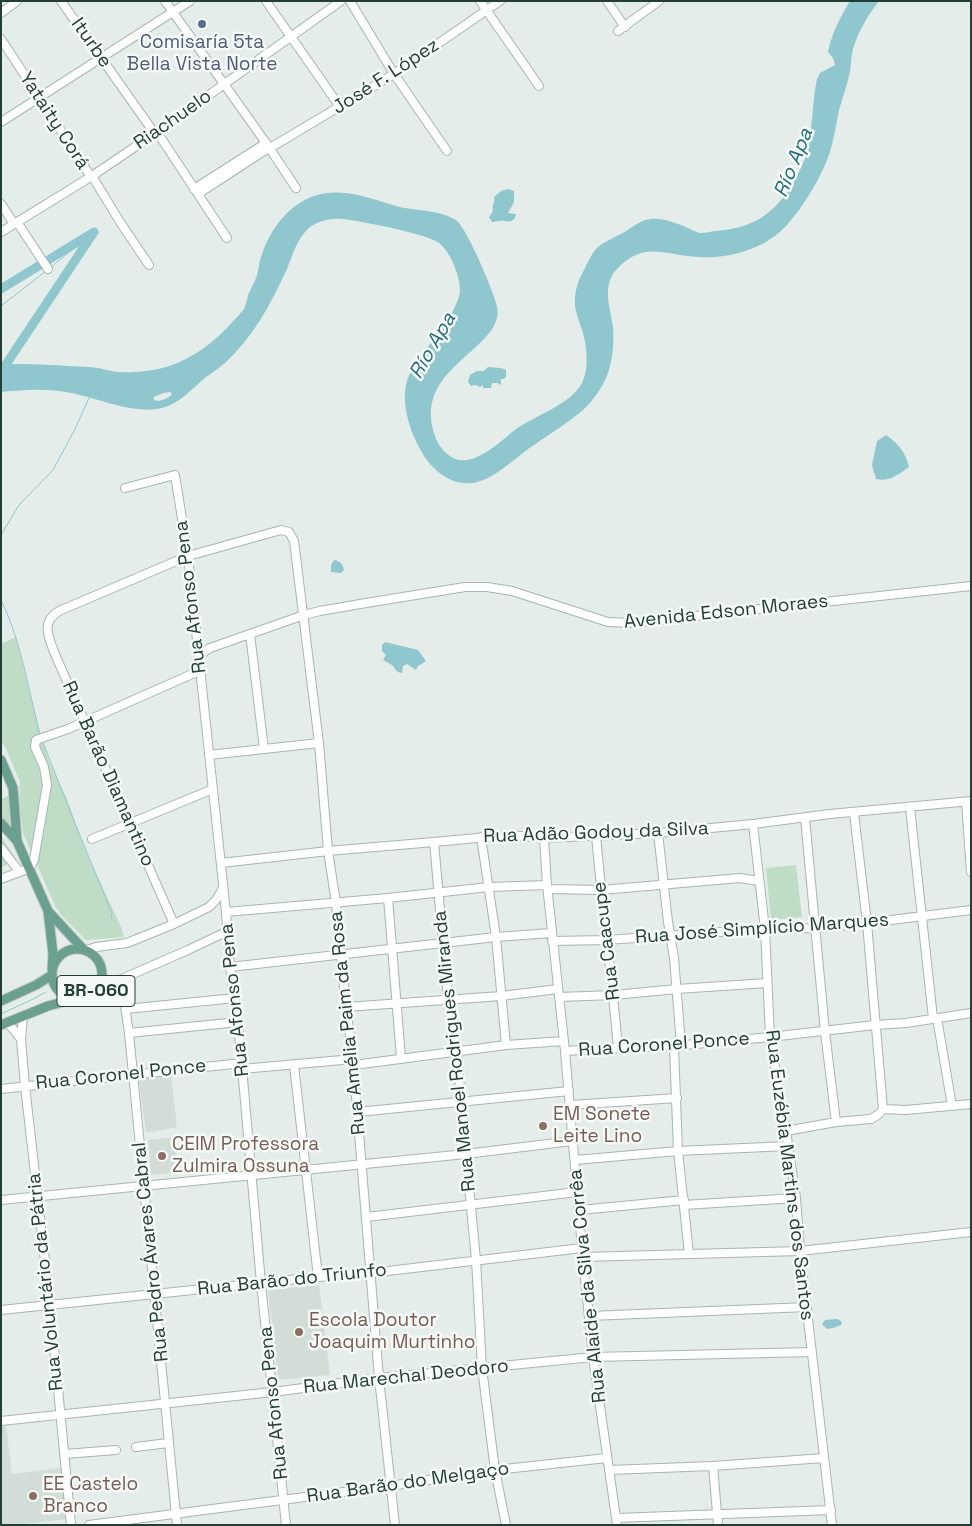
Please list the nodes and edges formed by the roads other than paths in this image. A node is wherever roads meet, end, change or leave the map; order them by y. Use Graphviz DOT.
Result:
graph roads {
  1 [pos="17,1"];
  2 [pos="62,1"];
  3 [pos="165,1"];
  4 [pos="190,1"];
  5 [pos="266,1"];
  6 [pos="341,1"];
  7 [pos="350,1"];
  8 [pos="480,1"];
  9 [pos="500,1"];
  10 [pos="607,1"];
  11 [pos="659,1"];
  12 [pos="487,10"];
  13 [pos="172,12"];
  14 [pos="1,13"];
  15 [pos="292,37"];
  16 [pos="1,39"];
  17 [pos="101,58"];
  18 [pos="394,74"];
  19 [pos="224,85"];
  20 [pos="540,86"];
  21 [pos="39,98"];
  22 [pos="340,107"];
  23 [pos="1,122"];
  24 [pos="156,133"];
  25 [pos="269,146"];
  26 [pos="447,151"];
  27 [pos="91,176"];
  28 [pos="296,188"];
  29 [pos="196,192"];
  30 [pos="1,204"];
  31 [pos="15,223"];
  32 [pos="1,232"];
  33 [pos="227,238"];
  34 [pos="149,265"];
  35 [pos="48,269"];
  36 [pos="125,488"];
  37 [pos="188,556"];
  38 [pos="971,586"];
  39 [pos="304,616"];
  40 [pos="250,634"];
  41 [pos="199,660"];
  42 [pos="199,671"];
  43 [pos="86,721"];
  44 [pos="319,743"];
  45 [pos="264,749"];
  46 [pos="209,755"];
  47 [pos="1,760"];
  48 [pos="213,789"];
  49 [pos="968,802"];
  50 [pos="910,808"];
  51 [pos="854,813"];
  52 [pos="805,818"];
  53 [pos="1,823"];
  54 [pos="130,823"];
  55 [pos="753,824"];
  56 [pos="658,834"];
  57 [pos="596,835"];
  58 [pos="481,838"];
  59 [pos="544,838"];
  60 [pos="92,839"];
  61 [pos="17,840"];
  62 [pos="434,842"];
  63 [pos="1,848"];
  64 [pos="328,851"];
  65 [pos="221,863"];
  66 [pos="30,868"];
  67 [pos="19,871"];
  68 [pos="971,872"];
  69 [pos="1,879"];
  70 [pos="759,881"];
  71 [pos="664,884"];
  72 [pos="223,887"];
  73 [pos="489,887"];
  74 [pos="547,887"];
  75 [pos="600,890"];
  76 [pos="439,894"];
  77 [pos="388,898"];
  78 [pos="336,903"];
  79 [pos="971,910"];
  80 [pos="48,911"];
  81 [pos="226,912"];
  82 [pos="922,916"];
  83 [pos="867,923"];
  84 [pos="174,924"];
  85 [pos="816,928"];
  86 [pos="765,929"];
  87 [pos="228,931"];
  88 [pos="671,935"];
  89 [pos="496,937"];
  90 [pos="552,937"];
  91 [pos="606,940"];
  92 [pos="443,942"];
  93 [pos="392,948"];
  94 [pos="85,950"];
  95 [pos="341,953"];
  96 [pos="230,966"];
  97 [pos="52,972"];
  98 [pos="121,980"];
  99 [pos="768,983"];
  100 [pos="677,989"];
  101 [pos="96,990"];
  102 [pos="559,993"];
  103 [pos="614,995"];
  104 [pos="501,996"];
  105 [pos="235,998"];
  106 [pos="448,998"];
  107 [pos="74,999"];
  108 [pos="1,1001"];
  109 [pos="397,1003"];
  110 [pos="346,1007"];
  111 [pos="126,1009"];
  112 [pos="971,1013"];
  113 [pos="23,1016"];
  114 [pos="935,1018"];
  115 [pos="238,1022"];
  116 [pos="4,1024"];
  117 [pos="875,1025"];
  118 [pos="825,1032"];
  119 [pos="129,1033"];
  120 [pos="770,1037"];
  121 [pos="22,1039"];
  122 [pos="564,1041"];
  123 [pos="506,1045"];
  124 [pos="678,1046"];
  125 [pos="618,1048"];
  126 [pos="565,1051"];
  127 [pos="457,1052"];
  128 [pos="401,1058"];
  129 [pos="354,1062"];
  130 [pos="294,1065"];
  131 [pos="242,1066"];
  132 [pos="132,1075"];
  133 [pos="25,1086"];
  134 [pos="1,1089"];
  135 [pos="569,1091"];
  136 [pos="677,1098"];
  137 [pos="460,1102"];
  138 [pos="971,1104"];
  139 [pos="570,1105"];
  140 [pos="952,1106"];
  141 [pos="882,1110"];
  142 [pos="358,1112"];
  143 [pos="836,1122"];
  144 [pos="786,1131"];
  145 [pos="572,1141"];
  146 [pos="788,1146"];
  147 [pos="678,1152"];
  148 [pos="466,1154"];
  149 [pos="575,1160"];
  150 [pos="362,1164"];
  151 [pos="307,1170"];
  152 [pos="251,1175"];
  153 [pos="144,1186"];
  154 [pos="577,1192"];
  155 [pos="37,1197"];
  156 [pos="796,1198"];
  157 [pos="1,1200"];
  158 [pos="684,1202"];
  159 [pos="471,1204"];
  160 [pos="580,1210"];
  161 [pos="366,1217"];
  162 [pos="971,1232"];
  163 [pos="582,1248"];
  164 [pos="800,1251"];
  165 [pos="689,1254"];
  166 [pos="583,1258"];
  167 [pos="476,1260"];
  168 [pos="370,1273"];
  169 [pos="318,1277"];
  170 [pos="261,1283"];
  171 [pos="155,1294"];
  172 [pos="50,1305"];
  173 [pos="807,1307"];
  174 [pos="1,1310"];
  175 [pos="590,1316"];
  176 [pos="812,1352"];
  177 [pos="593,1357"];
  178 [pos="482,1368"];
  179 [pos="379,1378"];
  180 [pos="273,1392"];
  181 [pos="166,1405"];
  182 [pos="60,1415"];
  183 [pos="1,1421"];
  184 [pos="168,1444"];
  185 [pos="136,1447"];
  186 [pos="116,1450"];
  187 [pos="64,1454"];
  188 [pos="607,1458"];
  189 [pos="824,1458"];
  190 [pos="713,1466"];
  191 [pos="495,1470"];
  192 [pos="609,1470"];
  193 [pos="390,1486"];
  194 [pos="284,1500"];
  195 [pos="831,1510"];
  196 [pos="176,1513"];
  197 [pos="717,1514"];
  198 [pos="617,1521"];
  199 [pos="71,1525"];
  200 [pos="89,1525"];
  201 [pos="177,1525"];
  202 [pos="286,1525"];
  203 [pos="396,1525"];
  204 [pos="506,1525"];
  205 [pos="718,1525"];
  206 [pos="832,1525"];
  1 -- 14 [label="street"];
  2 -- 17 [label="street, Iturbe"];
  3 -- 13 [label="street"];
  4 -- 13 [label="street"];
  5 -- 15 [label="street"];
  6 -- 15 [label="street, Riachuelo"];
  7 -- 18 [label="street"];
  8 -- 12 [label="street"];
  9 -- 12 [label="street, José F. López"];
  10 -- 11 [label="street"];
  12 -- 18 [label="street, José F. López"];
  12 -- 20 [label="street"];
  13 -- 17 [label="street"];
  13 -- 19 [label="street"];
  15 -- 19 [label="street, Riachuelo"];
  15 -- 22 [label="street"];
  16 -- 21 [label="street, Yataity Corá"];
  17 -- 21 [label="street"];
  17 -- 24 [label="street, Iturbe"];
  18 -- 22 [label="street, José F. López"];
  18 -- 26 [label="street"];
  19 -- 24 [label="street, Riachuelo"];
  19 -- 25 [label="street"];
  21 -- 23 [label="street"];
  21 -- 27 [label="street, Yataity Corá"];
  22 -- 25 [label="street, José F. López"];
  24 -- 27 [label="street, Riachuelo"];
  24 -- 29 [label="street, Iturbe"];
  25 -- 28 [label="street"];
  25 -- 29 [label="street, José F. López"];
  27 -- 31 [label="street, Riachuelo"];
  27 -- 34 [label="street, Yataity Corá"];
  29 -- 33 [label="street, Iturbe"];
  30 -- 31 [label="street"];
  31 -- 32 [label="street, Riachuelo"];
  31 -- 35 [label="street"];
  36 -- 37 [label="street, Rua Afonso Pena"];
  37 -- 39 [label="street, Rua Amélia Paim da Rosa"];
  37 -- 41 [label="street, Rua Afonso Pena"];
  37 -- 43 [label="street, Rua Barão Diamantino"];
  38 -- 39 [label="street, Avenida Edson Moraes"];
  39 -- 40 [label="street, Avenida Edson Moraes"];
  39 -- 44 [label="street, Rua Amélia Paim da Rosa"];
  40 -- 41 [label="street, Avenida Edson Moraes"];
  40 -- 45 [label="street"];
  41 -- 42 [label="street, Rua Afonso Pena"];
  42 -- 43 [label="street"];
  42 -- 46 [label="street, Rua Afonso Pena"];
  43 -- 54 [label="street, Rua Barão Diamantino"];
  43 -- 66 [label="street"];
  44 -- 45 [label="street"];
  44 -- 64 [label="street, Rua Amélia Paim da Rosa"];
  45 -- 46 [label="street"];
  46 -- 48 [label="street, Rua Afonso Pena"];
  47 -- 61 [label="main road, BR-060"];
  48 -- 54 [label="street"];
  48 -- 65 [label="street, Rua Afonso Pena"];
  49 -- 50 [label="street, Rua Adão Godoy da Silva"];
  49 -- 68 [label="street"];
  50 -- 51 [label="street, Rua Adão Godoy da Silva"];
  50 -- 82 [label="street"];
  51 -- 52 [label="street, Rua Adão Godoy da Silva"];
  51 -- 83 [label="street"];
  52 -- 55 [label="street, Rua Adão Godoy da Silva"];
  52 -- 85 [label="street"];
  53 -- 61 [label="main road, BR-060"];
  54 -- 60 [label="street"];
  54 -- 84 [label="street, Rua Barão Diamantino"];
  55 -- 56 [label="street, Rua Adão Godoy da Silva"];
  55 -- 70 [label="street, Rua Euzébia Martins dos Santos"];
  56 -- 57 [label="street, Rua Adão Godoy da Silva"];
  56 -- 71 [label="street"];
  57 -- 59 [label="street, Rua Adão Godoy da Silva"];
  57 -- 75 [label="street, Rua Caacupe"];
  58 -- 59 [label="street, Rua Adão Godoy da Silva"];
  58 -- 62 [label="street, Rua Adão Godoy da Silva"];
  58 -- 73 [label="street"];
  59 -- 74 [label="street, Rua Alaíde da Silva Corrêa"];
  61 -- 66 [label="main road, BR-060"];
  62 -- 64 [label="street, Rua Adão Godoy da Silva"];
  62 -- 76 [label="street, Rua Manoel Rodrigues Miranda"];
  63 -- 67 [label="street"];
  64 -- 65 [label="street, Rua Adão Godoy da Silva"];
  64 -- 78 [label="street, Rua Amélia Paim da Rosa"];
  65 -- 72 [label="street, Rua Afonso Pena"];
  66 -- 67 [label="street"];
  66 -- 80 [label="main road, BR-060"];
  67 -- 69 [label="street"];
  70 -- 71 [label="street"];
  70 -- 86 [label="street, Rua Euzébia Martins dos Santos"];
  71 -- 75 [label="street"];
  71 -- 88 [label="street"];
  72 -- 81 [label="street, Rua Afonso Pena"];
  72 -- 84 [label="street"];
  73 -- 74 [label="street"];
  73 -- 76 [label="street"];
  73 -- 89 [label="street"];
  74 -- 75 [label="street"];
  74 -- 90 [label="street, Rua Alaíde da Silva Corrêa"];
  75 -- 91 [label="street, Rua Caacupe"];
  76 -- 77 [label="street"];
  76 -- 92 [label="street, Rua Manoel Rodrigues Miranda"];
  77 -- 78 [label="street"];
  77 -- 93 [label="street"];
  78 -- 81 [label="street"];
  78 -- 95 [label="street, Rua Amélia Paim da Rosa"];
  79 -- 82 [label="street, Rua José Simplício Marques"];
  80 -- 94 [label="main road, BR-060"];
  80 -- 97 [label="main road, BR-060"];
  81 -- 87 [label="street, Rua Afonso Pena"];
  82 -- 83 [label="street, Rua José Simplício Marques"];
  82 -- 114 [label="street"];
  83 -- 85 [label="street, Rua José Simplício Marques"];
  83 -- 117 [label="street"];
  84 -- 94 [label="street"];
  85 -- 86 [label="street, Rua José Simplício Marques"];
  85 -- 118 [label="street"];
  86 -- 88 [label="street, Rua José Simplício Marques"];
  86 -- 99 [label="street, Rua Euzébia Martins dos Santos"];
  87 -- 96 [label="street, Rua Afonso Pena"];
  87 -- 98 [label="street"];
  88 -- 91 [label="street, Rua José Simplício Marques"];
  88 -- 100 [label="street"];
  89 -- 90 [label="street, Rua José Simplício Marques"];
  89 -- 92 [label="street, Rua José Simplício Marques"];
  89 -- 104 [label="street"];
  90 -- 91 [label="street, Rua José Simplício Marques"];
  90 -- 102 [label="street, Rua Alaíde da Silva Corrêa"];
  91 -- 103 [label="street, Rua Caacupe"];
  92 -- 93 [label="street, Rua José Simplício Marques"];
  92 -- 106 [label="street, Rua Manoel Rodrigues Miranda"];
  93 -- 95 [label="street, Rua José Simplício Marques"];
  93 -- 109 [label="street"];
  94 -- 97 [label="main road, BR-060"];
  94 -- 101 [label="main road, BR-060"];
  95 -- 96 [label="street, Rua José Simplício Marques"];
  95 -- 110 [label="street, Rua Amélia Paim da Rosa"];
  96 -- 105 [label="street, Rua Afonso Pena"];
  97 -- 107 [label="main road, BR-060"];
  97 -- 108 [label="main road, BR-060"];
  98 -- 101 [label="street"];
  98 -- 111 [label="street, Rua Pedro Ávares Cabral"];
  99 -- 100 [label="street"];
  99 -- 120 [label="street, Rua Euzébia Martins dos Santos"];
  100 -- 103 [label="street"];
  100 -- 124 [label="street"];
  101 -- 107 [label="main road, BR-060"];
  102 -- 103 [label="street"];
  102 -- 104 [label="street"];
  102 -- 122 [label="street, Rua Alaíde da Silva Corrêa"];
  103 -- 125 [label="street, Rua Caacupe"];
  104 -- 106 [label="street"];
  104 -- 123 [label="street"];
  105 -- 111 [label="street"];
  105 -- 115 [label="street, Rua Afonso Pena"];
  106 -- 109 [label="street"];
  106 -- 127 [label="street, Rua Manoel Rodrigues Miranda"];
  107 -- 113 [label="main road, BR-060"];
  109 -- 110 [label="street"];
  109 -- 128 [label="street"];
  110 -- 129 [label="street, Rua Amélia Paim da Rosa"];
  111 -- 119 [label="street, Rua Pedro Ávares Cabral"];
  112 -- 114 [label="street, Rua Coronel Ponce"];
  113 -- 116 [label="main road, BR-060"];
  113 -- 121 [label="street, Rua Voluntário da Pátria"];
  114 -- 117 [label="street, Rua Coronel Ponce"];
  114 -- 140 [label="street"];
  115 -- 119 [label="street"];
  115 -- 131 [label="street, Rua Afonso Pena"];
  116 -- 121 [label="street"];
  117 -- 118 [label="street, Rua Coronel Ponce"];
  117 -- 141 [label="street"];
  118 -- 120 [label="street, Rua Coronel Ponce"];
  118 -- 143 [label="street"];
  119 -- 132 [label="street, Rua Pedro Ávares Cabral"];
  120 -- 124 [label="street, Rua Coronel Ponce"];
  120 -- 144 [label="street, Rua Euzébia Martins dos Santos"];
  121 -- 133 [label="street, Rua Voluntário da Pátria"];
  122 -- 123 [label="street, Rua Coronel Ponce"];
  122 -- 126 [label="street, Rua Alaíde da Silva Corrêa"];
  123 -- 127 [label="street, Rua Coronel Ponce"];
  124 -- 125 [label="street, Rua Coronel Ponce"];
  124 -- 136 [label="street"];
  125 -- 126 [label="street, Rua Coronel Ponce"];
  126 -- 135 [label="street, Rua Alaíde da Silva Corrêa"];
  127 -- 128 [label="street, Rua Coronel Ponce"];
  127 -- 137 [label="street, Rua Manoel Rodrigues Miranda"];
  128 -- 129 [label="street, Rua Coronel Ponce"];
  129 -- 130 [label="street, Rua Coronel Ponce"];
  129 -- 142 [label="street, Rua Amélia Paim da Rosa"];
  130 -- 131 [label="street, Rua Coronel Ponce"];
  130 -- 151 [label="street"];
  131 -- 132 [label="street, Rua Coronel Ponce"];
  131 -- 152 [label="street, Rua Afonso Pena"];
  132 -- 133 [label="street, Rua Coronel Ponce"];
  132 -- 153 [label="street, Rua Pedro Ávares Cabral"];
  133 -- 134 [label="street, Rua Coronel Ponce"];
  133 -- 155 [label="street, Rua Voluntário da Pátria"];
  135 -- 137 [label="street"];
  135 -- 139 [label="street, Rua Alaíde da Silva Corrêa"];
  136 -- 139 [label="street"];
  136 -- 147 [label="street"];
  137 -- 142 [label="street"];
  137 -- 148 [label="street, Rua Manoel Rodrigues Miranda"];
  138 -- 140 [label="street"];
  139 -- 145 [label="street, Rua Alaíde da Silva Corrêa"];
  140 -- 141 [label="street"];
  141 -- 143 [label="street"];
  142 -- 150 [label="street, Rua Amélia Paim da Rosa"];
  143 -- 144 [label="street"];
  144 -- 146 [label="street, Rua Euzébia Martins dos Santos"];
  145 -- 148 [label="street"];
  145 -- 149 [label="street, Rua Alaíde da Silva Corrêa"];
  146 -- 147 [label="street"];
  146 -- 156 [label="street, Rua Euzébia Martins dos Santos"];
  147 -- 149 [label="street"];
  147 -- 158 [label="street"];
  148 -- 150 [label="street"];
  148 -- 159 [label="street, Rua Manoel Rodrigues Miranda"];
  149 -- 154 [label="street, Rua Alaíde da Silva Corrêa"];
  150 -- 151 [label="street"];
  150 -- 161 [label="street, Rua Amélia Paim da Rosa"];
  151 -- 152 [label="street"];
  151 -- 169 [label="street"];
  152 -- 153 [label="street"];
  152 -- 170 [label="street, Rua Afonso Pena"];
  153 -- 155 [label="street"];
  153 -- 171 [label="street, Rua Pedro Ávares Cabral"];
  154 -- 159 [label="street"];
  154 -- 160 [label="street, Rua Alaíde da Silva Corrêa"];
  155 -- 157 [label="street"];
  155 -- 172 [label="street, Rua Voluntário da Pátria"];
  156 -- 158 [label="street"];
  156 -- 164 [label="street, Rua Euzébia Martins dos Santos"];
  158 -- 160 [label="street"];
  158 -- 165 [label="street"];
  159 -- 161 [label="street"];
  159 -- 167 [label="street, Rua Manoel Rodrigues Miranda"];
  160 -- 163 [label="street, Rua Alaíde da Silva Corrêa"];
  161 -- 168 [label="street, Rua Amélia Paim da Rosa"];
  162 -- 164 [label="street"];
  163 -- 166 [label="street, Rua Alaíde da Silva Corrêa"];
  163 -- 167 [label="street, Rua Barão do Triunfo"];
  164 -- 165 [label="street"];
  164 -- 173 [label="street, Rua Euzébia Martins dos Santos"];
  165 -- 166 [label="street"];
  166 -- 175 [label="street, Rua Alaíde da Silva Corrêa"];
  167 -- 168 [label="street, Rua Barão do Triunfo"];
  167 -- 178 [label="street, Rua Manoel Rodrigues Miranda"];
  168 -- 169 [label="street, Rua Barão do Triunfo"];
  168 -- 179 [label="street, Rua Amélia Paim da Rosa"];
  169 -- 170 [label="street, Rua Barão do Triunfo"];
  170 -- 171 [label="street, Rua Barão do Triunfo"];
  170 -- 180 [label="street, Rua Afonso Pena"];
  171 -- 172 [label="street, Rua Barão do Triunfo"];
  171 -- 181 [label="street, Rua Pedro Ávares Cabral"];
  172 -- 174 [label="street, Rua Barão do Triunfo"];
  172 -- 182 [label="street, Rua Voluntário da Pátria"];
  173 -- 175 [label="street"];
  173 -- 176 [label="street, Rua Euzébia Martins dos Santos"];
  175 -- 177 [label="street, Rua Alaíde da Silva Corrêa"];
  176 -- 177 [label="street, Rua Marechal Deodoro"];
  176 -- 189 [label="street, Rua Euzébia Martins dos Santos"];
  177 -- 178 [label="street, Rua Marechal Deodoro"];
  177 -- 188 [label="street, Rua Alaíde da Silva Corrêa"];
  178 -- 179 [label="street, Rua Marechal Deodoro"];
  178 -- 191 [label="street, Rua Manoel Rodrigues Miranda"];
  179 -- 180 [label="street, Rua Marechal Deodoro"];
  179 -- 193 [label="street, Rua Amélia Paim da Rosa"];
  180 -- 181 [label="street, Rua Marechal Deodoro"];
  180 -- 194 [label="street, Rua Afonso Pena"];
  181 -- 182 [label="street, Rua Marechal Deodoro"];
  181 -- 184 [label="street, Rua Pedro Ávares Cabral"];
  182 -- 183 [label="street, Rua Marechal Deodoro"];
  182 -- 187 [label="street, Rua Voluntário da Pátria"];
  184 -- 185 [label="street"];
  184 -- 196 [label="street, Rua Pedro Ávares Cabral"];
  186 -- 187 [label="street"];
  187 -- 199 [label="street, Rua Voluntário da Pátria"];
  188 -- 191 [label="street, Rua Barão do Melgaço"];
  188 -- 192 [label="street, Rua Alaíde da Silva Corrêa"];
  189 -- 190 [label="street"];
  189 -- 195 [label="street, Rua Euzébia Martins dos Santos"];
  190 -- 192 [label="street"];
  190 -- 197 [label="street"];
  191 -- 193 [label="street, Rua Barão do Melgaço"];
  191 -- 204 [label="street, Rua Manoel Rodrigues Miranda"];
  192 -- 198 [label="street, Rua Alaíde da Silva Corrêa"];
  193 -- 194 [label="street, Rua Barão do Melgaço"];
  193 -- 203 [label="street, Rua Amélia Paim da Rosa"];
  194 -- 196 [label="street, Rua Barão do Melgaço"];
  194 -- 202 [label="street, Rua Afonso Pena"];
  195 -- 197 [label="street"];
  195 -- 206 [label="street, Rua Euzébia Martins dos Santos"];
  196 -- 200 [label="street, Rua Barão do Melgaço"];
  196 -- 201 [label="street, Rua Pedro Ávares Cabral"];
  197 -- 198 [label="street"];
  197 -- 205 [label="street"];
}
